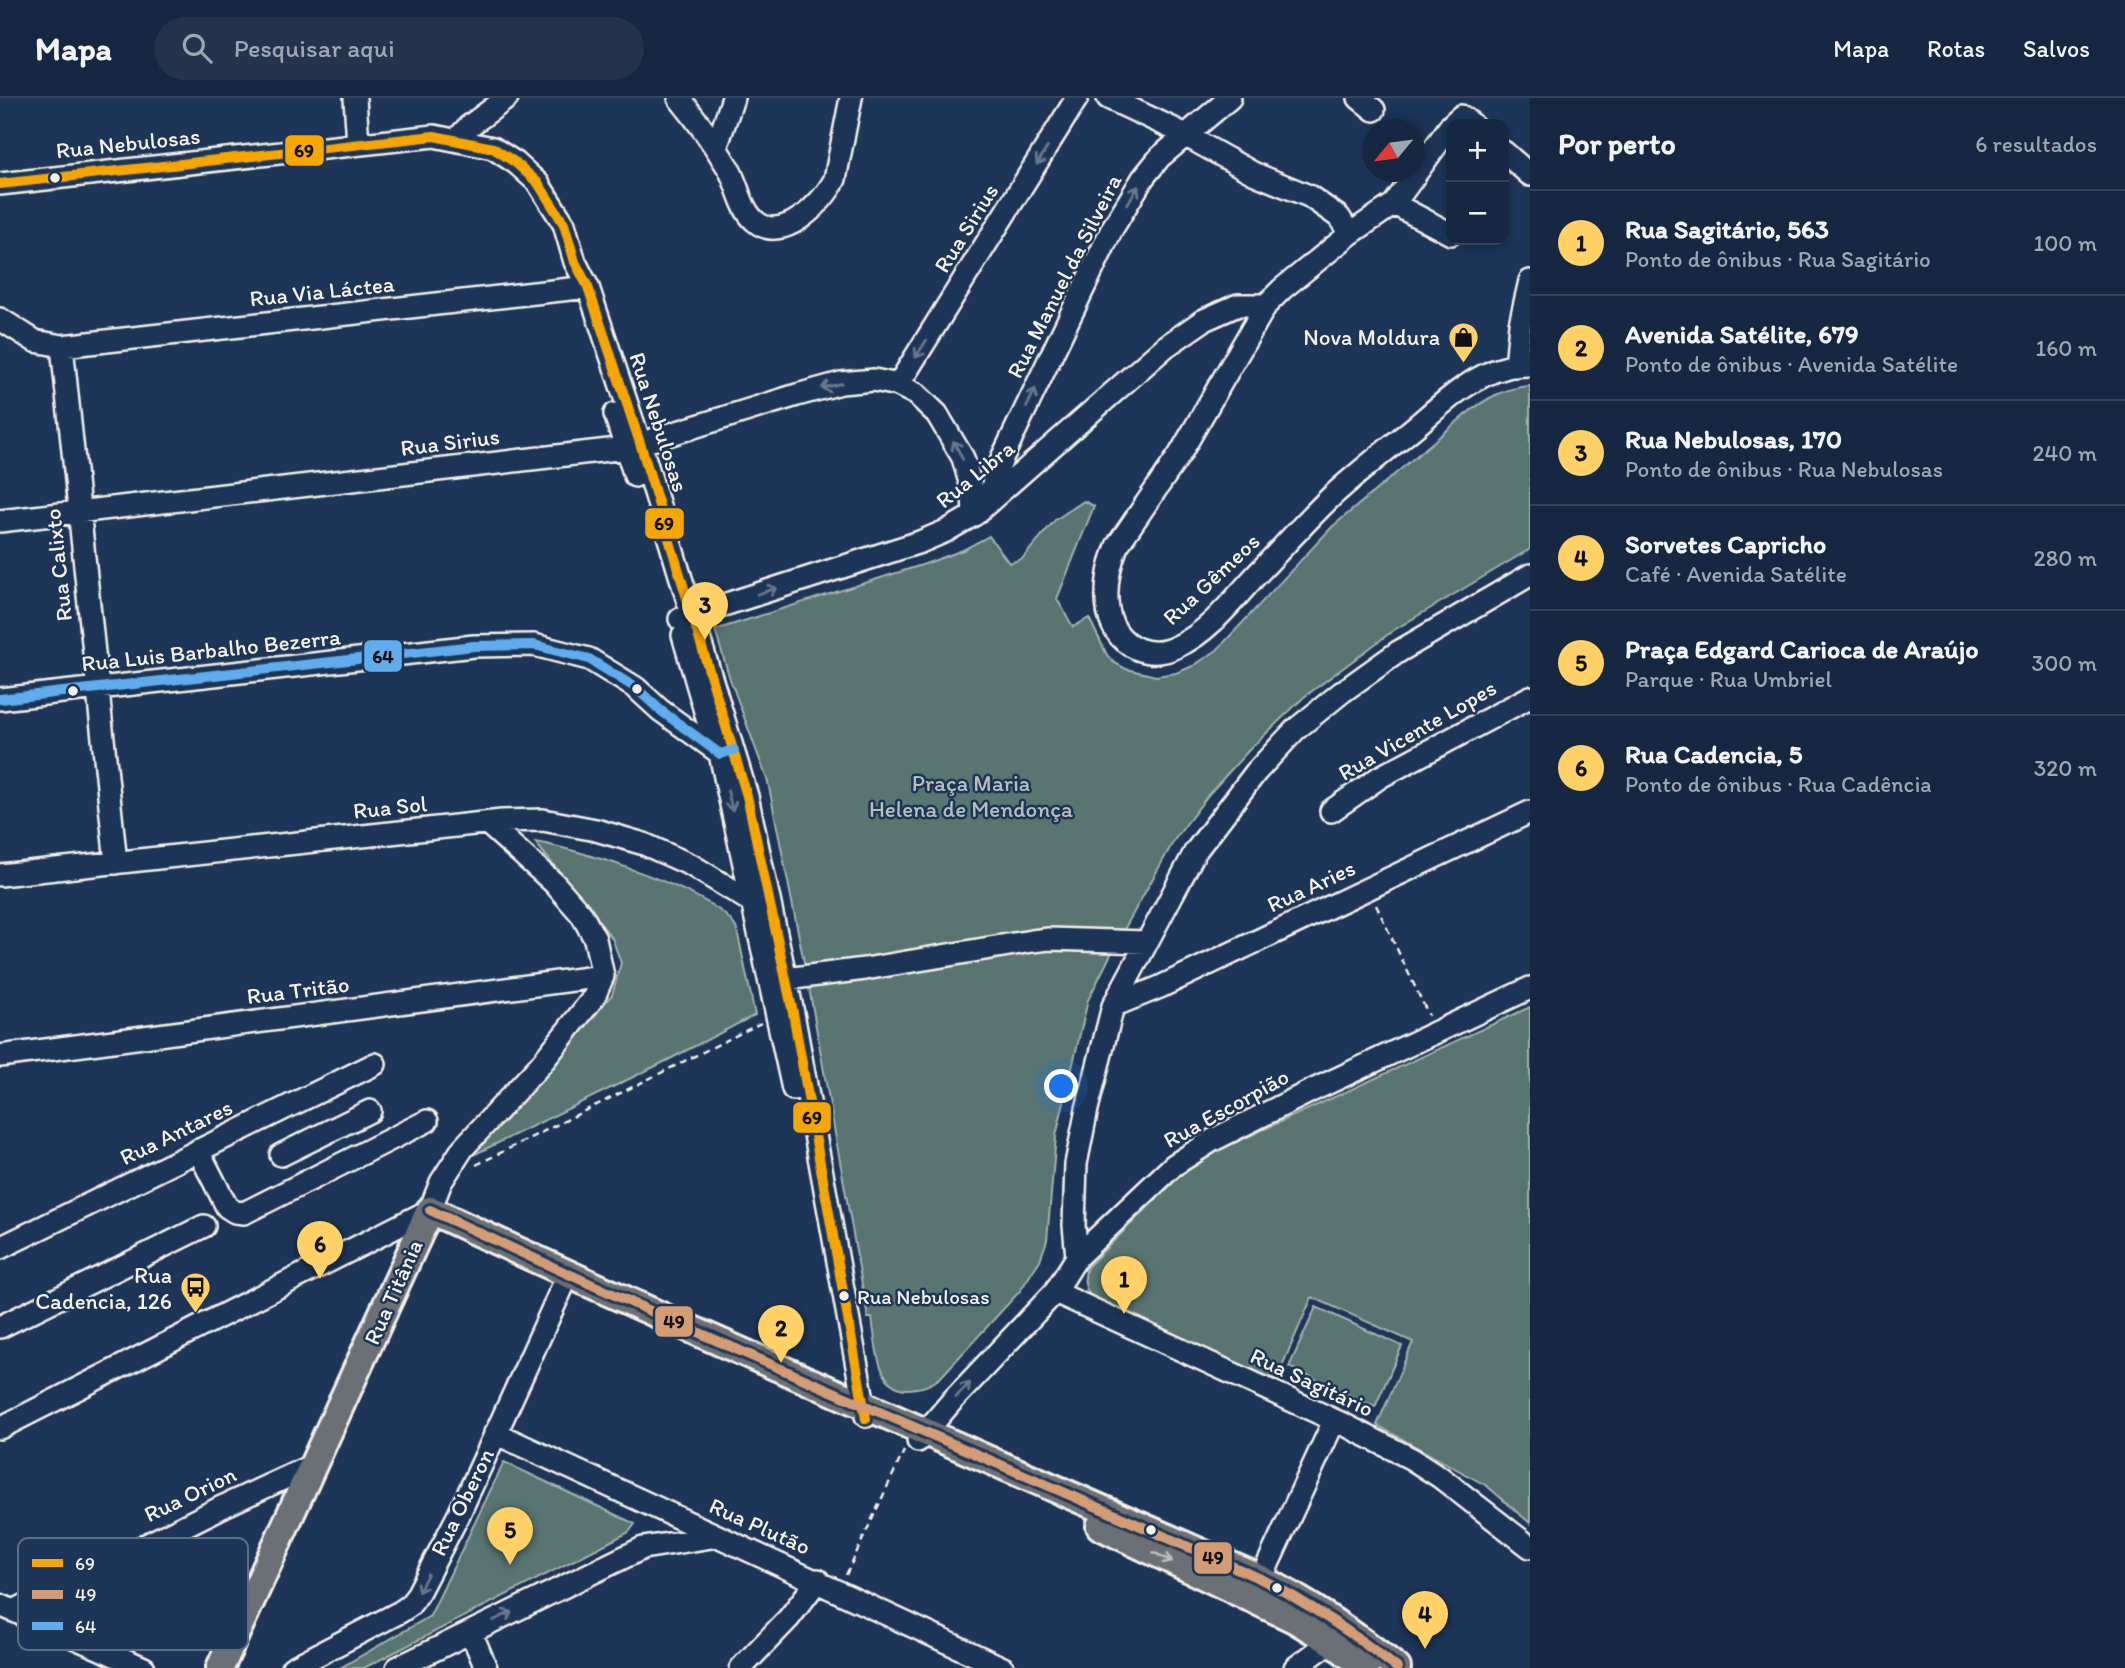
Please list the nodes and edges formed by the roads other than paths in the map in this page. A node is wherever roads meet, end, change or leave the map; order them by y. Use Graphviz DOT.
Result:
graph roads {
  1 [pos="355,98"];
  2 [pos="507,98"];
  3 [pos="679,98"];
  4 [pos="733,98"];
  5 [pos="852,98"];
  6 [pos="1077,98"];
  7 [pos="1108,98"];
  8 [pos="1199,98"];
  9 [pos="1230,98"];
  10 [pos="1191,130"];
  11 [pos="1446,138"];
  12 [pos="456,140"];
  13 [pos="358,145"];
  14 [pos="716,148"];
  15 [pos="1509,156"];
  16 [pos="1530,175"];
  17 [pos="0,184"];
  18 [pos="1394,204"];
  19 [pos="1359,227"];
  20 [pos="1446,230"];
  21 [pos="1530,281"];
  22 [pos="582,289"];
  23 [pos="1266,305"];
  24 [pos="0,319"];
  25 [pos="62,346"];
  26 [pos="1523,365"];
  27 [pos="898,385"];
  28 [pos="633,446"];
  29 [pos="979,511"];
  30 [pos="79,512"];
  31 [pos="0,521"];
  32 [pos="1530,575"];
  33 [pos="685,617"];
  34 [pos="98,689"];
  35 [pos="1530,697"];
  36 [pos="0,699"];
  37 [pos="712,707"];
  38 [pos="660,710"];
  39 [pos="727,752"];
  40 [pos="1331,811"];
  41 [pos="1530,812"];
  42 [pos="486,823"];
  43 [pos="116,863"];
  44 [pos="0,875"];
  45 [pos="760,900"];
  46 [pos="1146,942"];
  47 [pos="603,976"];
  48 [pos="786,979"];
  49 [pos="1530,988"];
  50 [pos="1113,1006"];
  51 [pos="0,1056"];
  52 [pos="375,1064"];
  53 [pos="370,1111"];
  54 [pos="427,1121"];
  55 [pos="198,1150"];
  56 [pos="313,1178"];
  57 [pos="430,1210"];
  58 [pos="204,1226"];
  59 [pos="0,1248"];
  60 [pos="1077,1256"];
  61 [pos="568,1275"];
  62 [pos="1055,1292"];
  63 [pos="0,1327"];
  64 [pos="857,1409"];
  65 [pos="1334,1421"];
  66 [pos="2,1426"];
  67 [pos="495,1433"];
  68 [pos="918,1437"];
  69 [pos="315,1464"];
  70 [pos="666,1512"];
  71 [pos="718,1536"];
  72 [pos="156,1538"];
  73 [pos="1530,1547"];
  74 [pos="643,1548"];
  75 [pos="1261,1579"];
  76 [pos="818,1580"];
  77 [pos="248,1610"];
  78 [pos="471,1632"];
  79 [pos="1339,1636"];
  80 [pos="103,1650"];
  81 [pos="230,1650"];
  82 [pos="222,1667"];
  83 [pos="144,1668"];
  84 [pos="292,1668"];
  85 [pos="397,1668"];
  86 [pos="486,1668"];
  87 [pos="741,1668"];
  88 [pos="1003,1668"];
  89 [pos="1295,1668"];
  90 [pos="1366,1668"];
  91 [pos="1397,1668"];
  1 -- 13 [label="street"];
  2 -- 12 [label="street"];
  3 -- 14 [label="street"];
  4 -- 14 [label="street"];
  5 -- 14 [label="street"];
  6 -- 27 [label="street, Rua Sirius, one-way"];
  7 -- 10 [label="street"];
  8 -- 10 [label="street"];
  9 -- 10 [label="street, Rua Manuel da Silveira"];
  10 -- 19 [label="street"];
  29 -- 10 [label="street, Rua Manuel da Silveira, one-way"];
  11 -- 18 [label="street"];
  12 -- 13 [label="street, Rua Nebulosas"];
  12 -- 22 [label="street, Rua Nebulosas"];
  13 -- 17 [label="street, Rua Nebulosas"];
  15 -- 16 [label="street"];
  18 -- 19 [label="street"];
  18 -- 20 [label="street"];
  19 -- 23 [label="street"];
  21 -- 26 [label="street"];
  22 -- 25 [label="street, Rua Via Láctea"];
  22 -- 28 [label="street, Rua Nebulosas"];
  23 -- 26 [label="street, Rua Gêmeos"];
  23 -- 29 [label="street, Rua Libra"];
  24 -- 25 [label="street"];
  25 -- 30 [label="street, Rua Calixto"];
  27 -- 28 [label="street, Rua Sirius, one-way"];
  29 -- 27 [label="street, Rua Sirius, one-way"];
  28 -- 30 [label="street, Rua Sirius"];
  28 -- 33 [label="street, Rua Nebulosas"];
  33 -- 29 [label="street, Rua Libra, one-way"];
  30 -- 31 [label="street, Rua Sirius"];
  30 -- 34 [label="street, Rua Calixto"];
  32 -- 46 [label="street"];
  33 -- 37 [label="street, Rua Nebulosas"];
  34 -- 36 [label="street, Rua Luis Barbalho Bezerra"];
  34 -- 38 [label="street, Rua Luis Barbalho Bezerra"];
  34 -- 43 [label="street, Rua Calixto"];
  35 -- 40 [label="street, Rua Vicente Lopes"];
  37 -- 38 [label="street"];
  37 -- 39 [label="street, Rua Nebulosas"];
  38 -- 39 [label="street, Rua Luis Barbalho Bezerra"];
  39 -- 45 [label="street, Rua Nebulosas"];
  41 -- 50 [label="street, Rua Aries"];
  42 -- 43 [label="street, Rua Sol"];
  42 -- 45 [label="street, Rua Sol"];
  42 -- 47 [label="street"];
  43 -- 44 [label="street, Rua Sol"];
  45 -- 48 [label="street, Rua Nebulosas"];
  45 -- 64 [label="street, Rua Nebulosas"];
  46 -- 48 [label="street"];
  46 -- 50 [label="street"];
  47 -- 51 [label="street, Rua Tritão"];
  47 -- 57 [label="street, Rua Titânia"];
  48 -- 64 [label="street, Rua Nebulosas"];
  49 -- 60 [label="street, Rua Escorpião"];
  50 -- 60 [label="street"];
  52 -- 55 [label="street, Rua Antares"];
  53 -- 56 [label="street"];
  54 -- 56 [label="street"];
  55 -- 56 [label="street"];
  55 -- 59 [label="street, Rua Antares"];
  57 -- 61 [label="main road"];
  57 -- 66 [label="street"];
  57 -- 69 [label="main road, Rua Titânia"];
  58 -- 63 [label="street"];
  60 -- 62 [label="street, Rua Escorpião"];
  61 -- 64 [label="main road"];
  61 -- 67 [label="street, Rua Oberon"];
  62 -- 65 [label="street, Rua Sagitário"];
  68 -- 62 [label="street, Rua Escorpião, one-way"];
  64 -- 68 [label="main road"];
  65 -- 73 [label="street, Rua Sagitário"];
  65 -- 75 [label="street"];
  67 -- 70 [label="street, Rua Plutão"];
  67 -- 84 [label="street, Rua Oberon, one-way"];
  68 -- 75 [label="main road"];
  68 -- 79 [label="main road, one-way"];
  69 -- 72 [label="street, Rua Orion"];
  69 -- 77 [label="main road, Rua Titânia"];
  70 -- 71 [label="street, Rua Plutão"];
  70 -- 74 [label="street"];
  71 -- 74 [label="street"];
  71 -- 76 [label="street, Rua Plutão"];
  78 -- 74 [label="street, one-way"];
  75 -- 79 [label="main road"];
  76 -- 87 [label="street"];
  76 -- 88 [label="street, Rua Plutão"];
  78 -- 85 [label="street"];
  78 -- 86 [label="street"];
  79 -- 89 [label="street"];
  79 -- 90 [label="main road"];
  79 -- 91 [label="main road"];
  80 -- 83 [label="street"];
  81 -- 82 [label="main road, Rua Titânia"];
}
